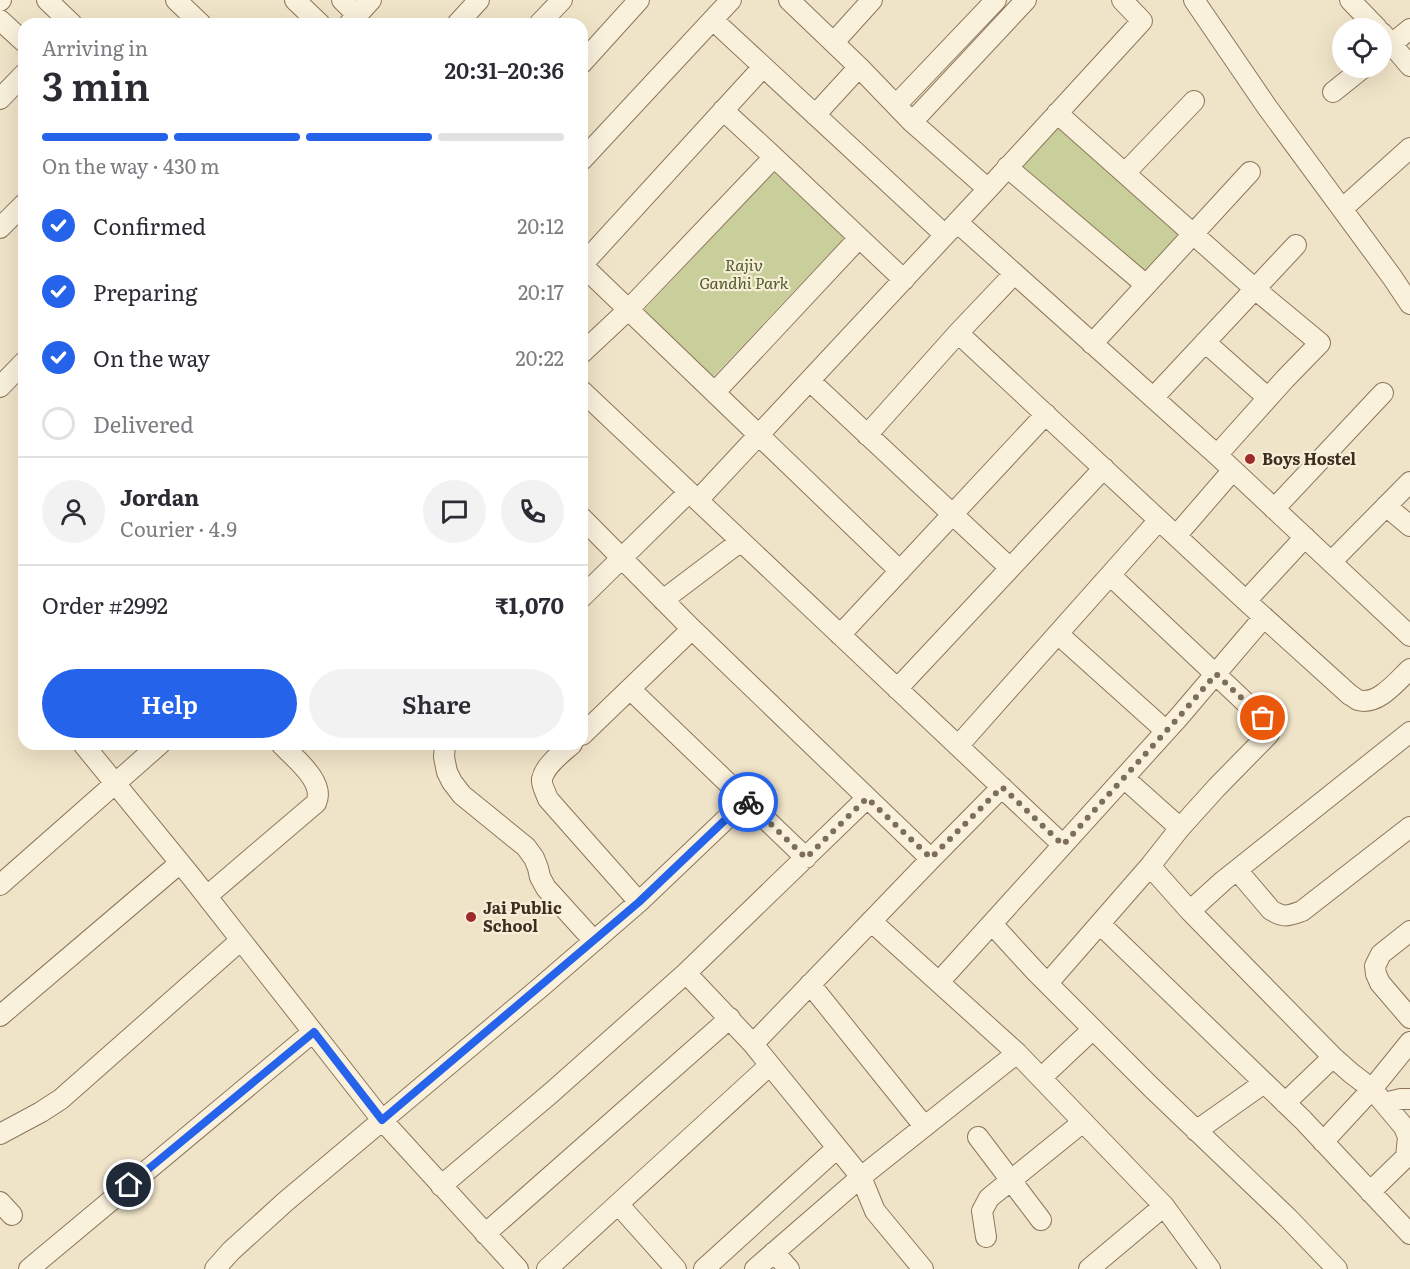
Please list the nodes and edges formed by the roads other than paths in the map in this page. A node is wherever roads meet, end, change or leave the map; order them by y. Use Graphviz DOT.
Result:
graph roads {
  1 [pos="47,0"];
  2 [pos="176,0"];
  3 [pos="295,0"];
  4 [pos="342,0"];
  5 [pos="371,0"];
  6 [pos="479,0"];
  7 [pos="562,0"];
  8 [pos="639,0"];
  9 [pos="731,0"];
  10 [pos="789,0"];
  11 [pos="872,0"];
  12 [pos="996,0"];
  13 [pos="1026,0"];
  14 [pos="1122,0"];
  15 [pos="1194,0"];
  16 [pos="1350,0"];
  17 [pos="66,18"];
  18 [pos="194,18"];
  19 [pos="314,18"];
  20 [pos="352,18"];
  21 [pos="355,18"];
  22 [pos="462,18"];
  23 [pos="545,18"];
  24 [pos="1367,18"];
  25 [pos="0,20"];
  26 [pos="712,20"];
  27 [pos="1410,29"];
  28 [pos="18,36"];
  29 [pos="1392,39"];
  30 [pos="834,42"];
  31 [pos="1392,49"];
  32 [pos="588,56"];
  33 [pos="1410,66"];
  34 [pos="763,67"];
  35 [pos="859,67"];
  36 [pos="1351,78"];
  37 [pos="18,80"];
  38 [pos="1334,92"];
  39 [pos="0,99"];
  40 [pos="1194,101"];
  41 [pos="896,105"];
  42 [pos="723,110"];
  43 [pos="1057,113"];
  44 [pos="815,115"];
  45 [pos="912,122"];
  46 [pos="1410,148"];
  47 [pos="588,154"];
  48 [pos="774,157"];
  49 [pos="1007,167"];
  50 [pos="1250,172"];
  51 [pos="1125,173"];
  52 [pos="988,189"];
  53 [pos="1342,209"];
  54 [pos="18,210"];
  55 [pos="0,228"];
  56 [pos="951,229"];
  57 [pos="1193,234"];
  58 [pos="859,238"];
  59 [pos="1296,245"];
  60 [pos="588,258"];
  61 [pos="588,271"];
  62 [pos="1014,274"];
  63 [pos="904,280"];
  64 [pos="1146,285"];
  65 [pos="1255,289"];
  66 [pos="1407,294"];
  67 [pos="629,309"];
  68 [pos="958,333"];
  69 [pos="1205,342"];
  70 [pos="1092,344"];
  71 [pos="588,347"];
  72 [pos="18,371"];
  73 [pos="810,381"];
  74 [pos="0,387"];
  75 [pos="715,392"];
  76 [pos="1383,393"];
  77 [pos="588,397"];
  78 [pos="1153,398"];
  79 [pos="1268,398"];
  80 [pos="1046,414"];
  81 [pos="760,435"];
  82 [pos="867,435"];
  83 [pos="1217,455"];
  84 [pos="1104,468"];
  85 [pos="1233,470"];
  86 [pos="1410,482"];
  87 [pos="694,496"];
  88 [pos="1386,506"];
  89 [pos="1274,509"];
  90 [pos="952,515"];
  91 [pos="1159,520"];
  92 [pos="588,524"];
  93 [pos="1410,526"];
  94 [pos="1176,536"];
  95 [pos="1305,537"];
  96 [pos="741,541"];
  97 [pos="622,558"];
  98 [pos="1331,562"];
  99 [pos="1010,568"];
  100 [pos="900,571"];
  101 [pos="1110,575"];
  102 [pos="588,591"];
  103 [pos="663,600"];
  104 [pos="1246,601"];
  105 [pos="1264,617"];
  106 [pos="692,629"];
  107 [pos="1058,634"];
  108 [pos="840,635"];
  109 [pos="1410,636"];
  110 [pos="1410,669"];
  111 [pos="1216,674"];
  112 [pos="897,688"];
  113 [pos="630,689"];
  114 [pos="588,729"];
  115 [pos="1166,731"];
  116 [pos="1410,732"];
  117 [pos="958,746"];
  118 [pos="88,750"];
  119 [pos="153,750"];
  120 [pos="287,750"];
  121 [pos="445,750"];
  122 [pos="566,750"];
  123 [pos="1124,778"];
  124 [pos="114,784"];
  125 [pos="1002,787"];
  126 [pos="867,798"];
  127 [pos="746,800"];
  128 [pos="1410,826"];
  129 [pos="1180,828"];
  130 [pos="1063,845"];
  131 [pos="806,858"];
  132 [pos="931,858"];
  133 [pos="180,862"];
  134 [pos="1150,866"];
  135 [pos="1237,870"];
  136 [pos="0,885"];
  137 [pos="207,896"];
  138 [pos="639,902"];
  139 [pos="1190,911"];
  140 [pos="871,921"];
  141 [pos="992,924"];
  142 [pos="1100,924"];
  143 [pos="1410,931"];
  144 [pos="241,940"];
  145 [pos="594,941"];
  146 [pos="686,973"];
  147 [pos="939,982"];
  148 [pos="1048,983"];
  149 [pos="810,984"];
  150 [pos="0,1016"];
  151 [pos="729,1018"];
  152 [pos="1410,1018"];
  153 [pos="1094,1029"];
  154 [pos="314,1032"];
  155 [pos="1410,1042"];
  156 [pos="753,1044"];
  157 [pos="1017,1053"];
  158 [pos="1334,1057"];
  159 [pos="770,1065"];
  160 [pos="1041,1078"];
  161 [pos="1264,1083"];
  162 [pos="1378,1096"];
  163 [pos="1410,1099"];
  164 [pos="1284,1102"];
  165 [pos="382,1120"];
  166 [pos="1083,1122"];
  167 [pos="924,1126"];
  168 [pos="1196,1131"];
  169 [pos="0,1134"];
  170 [pos="978,1137"];
  171 [pos="1323,1142"];
  172 [pos="837,1148"];
  173 [pos="861,1177"];
  174 [pos="1011,1180"];
  175 [pos="441,1186"];
  176 [pos="1370,1192"];
  177 [pos="618,1204"];
  178 [pos="1164,1206"];
  179 [pos="1041,1220"];
  180 [pos="485,1234"];
  181 [pos="1410,1234"];
  182 [pos="986,1237"];
  183 [pos="774,1252"];
  184 [pos="29,1269"];
  185 [pos="215,1269"];
  186 [pos="518,1269"];
  187 [pos="547,1269"];
  188 [pos="676,1269"];
  189 [pos="704,1269"];
  190 [pos="755,1269"];
  191 [pos="789,1269"];
  192 [pos="923,1269"];
  193 [pos="1089,1269"];
  194 [pos="1210,1269"];
  195 [pos="1336,1269"];
  1 -- 17 [label="street"];
  2 -- 18 [label="street"];
  3 -- 19 [label="street"];
  4 -- 20 [label="street"];
  5 -- 21 [label="street"];
  6 -- 22 [label="street"];
  7 -- 23 [label="street"];
  8 -- 32 [label="street"];
  9 -- 26 [label="street"];
  10 -- 30 [label="street"];
  11 -- 30 [label="street"];
  12 -- 41 [label="street"];
  13 -- 45 [label="street"];
  14 -- 43 [label="street"];
  15 -- 53 [label="street"];
  16 -- 24 [label="street"];
  25 -- 28 [label="street"];
  26 -- 34 [label="street"];
  26 -- 47 [label="street"];
  27 -- 29 [label="street"];
  30 -- 35 [label="street"];
  31 -- 33 [label="street"];
  34 -- 42 [label="street"];
  34 -- 44 [label="street"];
  35 -- 41 [label="street"];
  35 -- 44 [label="street"];
  36 -- 38 [label="street"];
  37 -- 39 [label="street"];
  40 -- 51 [label="street"];
  41 -- 45 [label="street"];
  42 -- 48 [label="street"];
  42 -- 60 [label="street"];
  43 -- 49 [label="street"];
  43 -- 51 [label="street"];
  44 -- 56 [label="street"];
  45 -- 52 [label="street"];
  46 -- 53 [label="street"];
  48 -- 58 [label="street"];
  48 -- 67 [label="street"];
  49 -- 52 [label="street"];
  49 -- 64 [label="street"];
  50 -- 57 [label="street"];
  51 -- 57 [label="street"];
  52 -- 56 [label="street"];
  53 -- 66 [label="street"];
  54 -- 55 [label="street"];
  56 -- 62 [label="street"];
  56 -- 63 [label="street"];
  57 -- 64 [label="street"];
  57 -- 65 [label="street"];
  58 -- 63 [label="street"];
  58 -- 75 [label="street"];
  59 -- 65 [label="street"];
  61 -- 67 [label="street"];
  62 -- 68 [label="street"];
  62 -- 70 [label="street"];
  63 -- 73 [label="street"];
  64 -- 70 [label="street"];
  65 -- 69 [label="street"];
  65 -- 79 [label="street"];
  67 -- 71 [label="street"];
  67 -- 75 [label="street"];
  68 -- 80 [label="street"];
  68 -- 82 [label="street"];
  69 -- 78 [label="street"];
  69 -- 79 [label="street"];
  70 -- 78 [label="street"];
  72 -- 74 [label="street"];
  73 -- 81 [label="street"];
  73 -- 82 [label="street"];
  75 -- 81 [label="street"];
  76 -- 89 [label="street"];
  77 -- 87 [label="street"];
  78 -- 83 [label="street"];
  79 -- 83 [label="street"];
  80 -- 84 [label="street"];
  80 -- 90 [label="street"];
  81 -- 87 [label="street"];
  81 -- 100 [label="street"];
  82 -- 90 [label="street"];
  83 -- 85 [label="street"];
  84 -- 91 [label="street"];
  84 -- 99 [label="street"];
  85 -- 89 [label="street"];
  85 -- 94 [label="street"];
  86 -- 88 [label="street"];
  87 -- 96 [label="street"];
  87 -- 97 [label="street"];
  88 -- 93 [label="street"];
  88 -- 98 [label="street"];
  89 -- 95 [label="street"];
  90 -- 99 [label="street"];
  90 -- 100 [label="street"];
  91 -- 94 [label="street"];
  91 -- 101 [label="street"];
  92 -- 97 [label="street"];
  94 -- 104 [label="street"];
  95 -- 98 [label="street"];
  95 -- 104 [label="street"];
  96 -- 103 [label="street"];
  96 -- 108 [label="street"];
  97 -- 102 [label="street"];
  97 -- 103 [label="street"];
  98 -- 109 [label="street"];
  99 -- 112 [label="street"];
  100 -- 108 [label="street"];
  101 -- 107 [label="street"];
  101 -- 111 [label="street"];
  103 -- 106 [label="street"];
  104 -- 105 [label="street"];
  105 -- 110 [label="street"];
  105 -- 111 [label="street"];
  106 -- 113 [label="street"];
  106 -- 126 [label="street"];
  107 -- 115 [label="street"];
  107 -- 117 [label="street"];
  108 -- 112 [label="street"];
  111 -- 115 [label="street"];
  111 -- 129 [label="street"];
  112 -- 117 [label="street"];
  113 -- 114 [label="street"];
  113 -- 127 [label="street"];
  115 -- 123 [label="street"];
  116 -- 135 [label="street"];
  117 -- 125 [label="street"];
  118 -- 124 [label="street"];
  119 -- 124 [label="street"];
  120 -- 137 [label="street"];
  121 -- 145 [label="street"];
  122 -- 138 [label="street"];
  123 -- 129 [label="street"];
  123 -- 130 [label="street"];
  124 -- 133 [label="street"];
  124 -- 136 [label="street"];
  125 -- 130 [label="street"];
  125 -- 132 [label="street"];
  126 -- 131 [label="street"];
  126 -- 132 [label="street"];
  127 -- 131 [label="street"];
  127 -- 138 [label="street"];
  128 -- 135 [label="street"];
  129 -- 134 [label="street"];
  130 -- 141 [label="street"];
  131 -- 146 [label="street"];
  132 -- 140 [label="street"];
  133 -- 137 [label="street"];
  133 -- 150 [label="street"];
  134 -- 139 [label="street"];
  134 -- 142 [label="street"];
  135 -- 139 [label="street"];
  137 -- 144 [label="street"];
  138 -- 145 [label="street"];
  139 -- 158 [label="street"];
  140 -- 147 [label="street"];
  140 -- 149 [label="street"];
  141 -- 147 [label="street"];
  141 -- 148 [label="street"];
  142 -- 148 [label="street"];
  142 -- 161 [label="street"];
  143 -- 152 [label="street"];
  144 -- 154 [label="street"];
  144 -- 169 [label="street"];
  145 -- 165 [label="street"];
  146 -- 151 [label="street"];
  146 -- 175 [label="street"];
  147 -- 157 [label="street"];
  148 -- 153 [label="street"];
  149 -- 156 [label="street"];
  149 -- 167 [label="street"];
  151 -- 156 [label="street"];
  151 -- 180 [label="street"];
  153 -- 160 [label="street"];
  153 -- 168 [label="street"];
  154 -- 165 [label="street"];
  154 -- 184 [label="street"];
  155 -- 162 [label="street"];
  156 -- 159 [label="street"];
  157 -- 160 [label="street"];
  157 -- 167 [label="street"];
  158 -- 162 [label="street"];
  158 -- 164 [label="street"];
  159 -- 172 [label="street"];
  159 -- 177 [label="street"];
  160 -- 166 [label="street"];
  161 -- 164 [label="street"];
  161 -- 168 [label="street"];
  162 -- 163 [label="street"];
  162 -- 171 [label="street"];
  162 -- 176 [label="street"];
  164 -- 171 [label="street"];
  165 -- 175 [label="street"];
  165 -- 185 [label="street"];
  166 -- 174 [label="street"];
  166 -- 178 [label="street"];
  167 -- 173 [label="street"];
  168 -- 195 [label="street"];
  170 -- 174 [label="street"];
  171 -- 176 [label="street"];
  172 -- 173 [label="street"];
  172 -- 189 [label="street"];
  173 -- 183 [label="street"];
  173 -- 192 [label="street"];
  174 -- 179 [label="street"];
  174 -- 182 [label="street"];
  175 -- 180 [label="street"];
  176 -- 181 [label="street"];
  177 -- 187 [label="street"];
  177 -- 188 [label="street"];
  178 -- 193 [label="street"];
  178 -- 194 [label="street"];
  180 -- 186 [label="street"];
  183 -- 190 [label="street"];
  183 -- 191 [label="street"];
}
